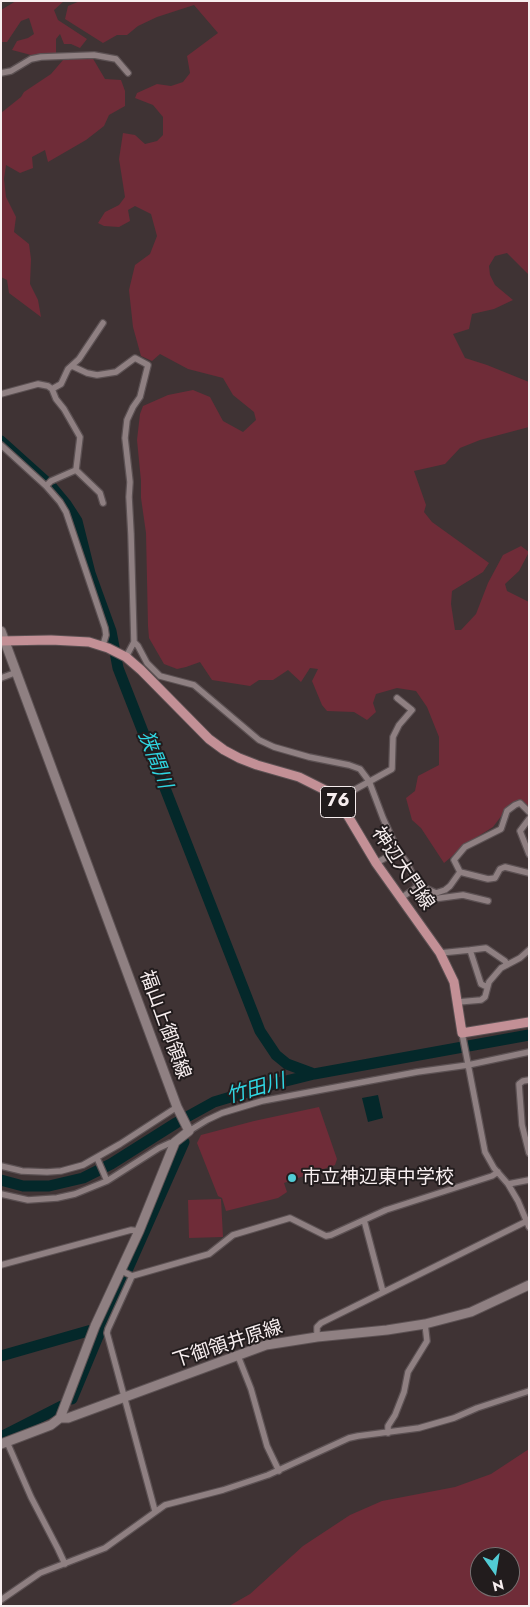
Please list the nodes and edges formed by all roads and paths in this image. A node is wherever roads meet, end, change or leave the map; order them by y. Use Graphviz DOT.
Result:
graph roads {
  1 [pos="1,73"];
  2 [pos="128,73"];
  3 [pos="103,323"];
  4 [pos="72,366"];
  5 [pos="52,389"];
  6 [pos="1,394"];
  7 [pos="1,445"];
  8 [pos="76,470"];
  9 [pos="46,486"];
  10 [pos="103,503"];
  11 [pos="1,631"];
  12 [pos="3,641"];
  13 [pos="134,642"];
  14 [pos="106,646"];
  15 [pos="124,656"];
  16 [pos="17,672"];
  17 [pos="1,678"];
  18 [pos="397,698"];
  19 [pos="369,781"];
  20 [pos="336,800"];
  21 [pos="529,812"];
  22 [pos="529,818"];
  23 [pos="398,851"];
  24 [pos="529,854"];
  25 [pos="376,862"];
  26 [pos="460,872"];
  27 [pos="529,873"];
  28 [pos="417,887"];
  29 [pos="401,898"];
  30 [pos="488,901"];
  31 [pos="470,950"];
  32 [pos="529,950"];
  33 [pos="440,953"];
  34 [pos="506,965"];
  35 [pos="487,987"];
  36 [pos="458,1002"];
  37 [pos="529,1022"];
  38 [pos="462,1035"];
  39 [pos="529,1052"];
  40 [pos="468,1064"];
  41 [pos="529,1080"];
  42 [pos="177,1108"];
  43 [pos="188,1129"];
  44 [pos="175,1142"];
  45 [pos="529,1153"];
  46 [pos="97,1159"];
  47 [pos="1,1166"];
  48 [pos="498,1172"];
  49 [pos="107,1180"];
  50 [pos="529,1180"];
  51 [pos="508,1184"];
  52 [pos="1,1194"];
  53 [pos="364,1220"];
  54 [pos="528,1224"];
  55 [pos="139,1230"];
  56 [pos="1,1265"];
  57 [pos="121,1271"];
  58 [pos="131,1275"];
  59 [pos="529,1285"];
  60 [pos="383,1292"];
  61 [pos="425,1324"];
  62 [pos="317,1337"];
  63 [pos="238,1356"];
  64 [pos="529,1391"];
  65 [pos="124,1398"];
  66 [pos="60,1418"];
  67 [pos="388,1433"];
  68 [pos="4,1443"];
  69 [pos="278,1470"];
  70 [pos="155,1511"];
  71 [pos="65,1564"];
  72 [pos="1,1600"];
  1 -- 2 [label="street"];
  3 -- 4 [label="street"];
  4 -- 5 [label="street"];
  4 -- 13 [label="street"];
  5 -- 6 [label="street"];
  5 -- 8 [label="street"];
  7 -- 9 [label="street"];
  8 -- 9 [label="street"];
  8 -- 10 [label="street"];
  9 -- 14 [label="street"];
  11 -- 12 [label="main road, 福山上御領線"];
  12 -- 14 [label="main road, 神辺大門線 / 76"];
  12 -- 16 [label="main road, 福山上御領線"];
  13 -- 15 [label="street"];
  13 -- 19 [label="street"];
  14 -- 15 [label="main road, 神辺大門線 / 76"];
  15 -- 20 [label="main road, 神辺大門線 / 76"];
  16 -- 17 [label="street"];
  16 -- 42 [label="main road, 福山上御領線"];
  18 -- 19 [label="street"];
  19 -- 20 [label="street"];
  19 -- 23 [label="street"];
  20 -- 25 [label="main road, 神辺大門線 / 76"];
  21 -- 26 [label="street"];
  22 -- 24 [label="street"];
  23 -- 25 [label="street"];
  23 -- 28 [label="street"];
  25 -- 29 [label="main road, 神辺大門線 / 76"];
  26 -- 27 [label="street"];
  26 -- 28 [label="street"];
  28 -- 29 [label="street"];
  28 -- 30 [label="street"];
  29 -- 33 [label="main road, 神辺大門線 / 76"];
  31 -- 33 [label="street"];
  31 -- 34 [label="street"];
  31 -- 35 [label="street"];
  32 -- 34 [label="street"];
  33 -- 36 [label="main road, 神辺大門線 / 76"];
  34 -- 35 [label="street"];
  35 -- 36 [label="street"];
  36 -- 38 [label="main road, 神辺大門線 / 76"];
  37 -- 38 [label="main road"];
  38 -- 40 [label="street"];
  39 -- 40 [label="street"];
  40 -- 43 [label="street"];
  40 -- 48 [label="street"];
  41 -- 45 [label="street"];
  42 -- 43 [label="main road, 福山上御領線"];
  42 -- 46 [label="street"];
  43 -- 44 [label="main road"];
  44 -- 49 [label="street"];
  44 -- 55 [label="main road"];
  46 -- 47 [label="street"];
  46 -- 49 [label="street"];
  48 -- 51 [label="street"];
  48 -- 53 [label="street"];
  49 -- 52 [label="street"];
  50 -- 51 [label="street"];
  51 -- 54 [label="street"];
  53 -- 58 [label="street"];
  53 -- 60 [label="street"];
  54 -- 60 [label="street"];
  55 -- 56 [label="street"];
  55 -- 57 [label="main road"];
  57 -- 58 [label="street"];
  57 -- 66 [label="main road"];
  58 -- 65 [label="street"];
  59 -- 61 [label="main road, 下御領井原線"];
  60 -- 62 [label="street"];
  61 -- 62 [label="main road, 下御領井原線"];
  61 -- 67 [label="street"];
  62 -- 63 [label="main road, 下御領井原線"];
  63 -- 65 [label="main road, 下御領井原線"];
  63 -- 69 [label="street"];
  64 -- 67 [label="street"];
  65 -- 66 [label="main road, 下御領井原線"];
  65 -- 70 [label="street"];
  66 -- 68 [label="main road, 下御領井原線"];
  67 -- 69 [label="street"];
  68 -- 71 [label="street"];
  69 -- 70 [label="street"];
  70 -- 71 [label="street"];
  71 -- 72 [label="street"];
}
